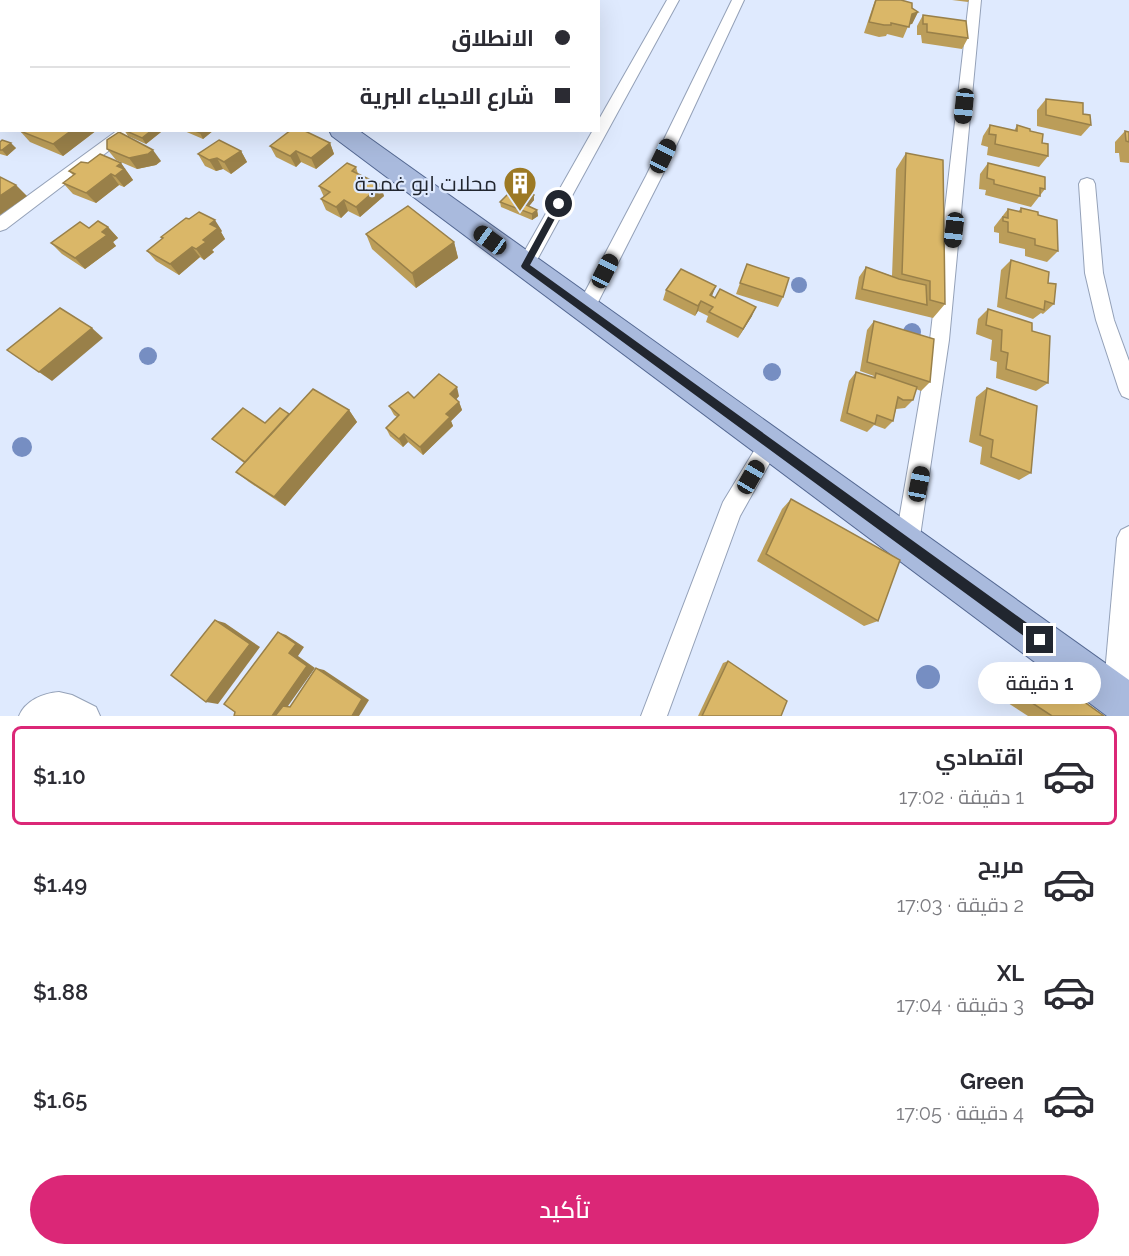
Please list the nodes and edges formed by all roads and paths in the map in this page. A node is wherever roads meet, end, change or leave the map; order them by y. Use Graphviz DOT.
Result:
graph roads {
  1 [pos="673,0"];
  2 [pos="738,0"];
  3 [pos="975,0"];
  4 [pos="600,131"];
  5 [pos="126,132"];
  6 [pos="344,132"];
  7 [pos="600,132"];
  8 [pos="1087,184"];
  9 [pos="0,225"];
  10 [pos="525,266"];
  11 [pos="585,309"];
  12 [pos="1129,390"];
  13 [pos="770,443"];
  14 [pos="1129,538"];
  15 [pos="908,543"];
  16 [pos="1123,701"];
  17 [pos="32,716"];
  18 [pos="87,716"];
  19 [pos="654,716"];
  1 -- 4 [label="street"];
  2 -- 11 [label="street"];
  3 -- 15 [label="street"];
  5 -- 9 [label="street"];
  6 -- 10 [label="main road"];
  7 -- 10 [label="street"];
  8 -- 12 [label="street"];
  10 -- 11 [label="main road"];
  11 -- 13 [label="main road"];
  13 -- 15 [label="main road"];
  13 -- 19 [label="street"];
  14 -- 16 [label="street"];
  15 -- 16 [label="main road"];
  17 -- 18 [label="street"];
}
